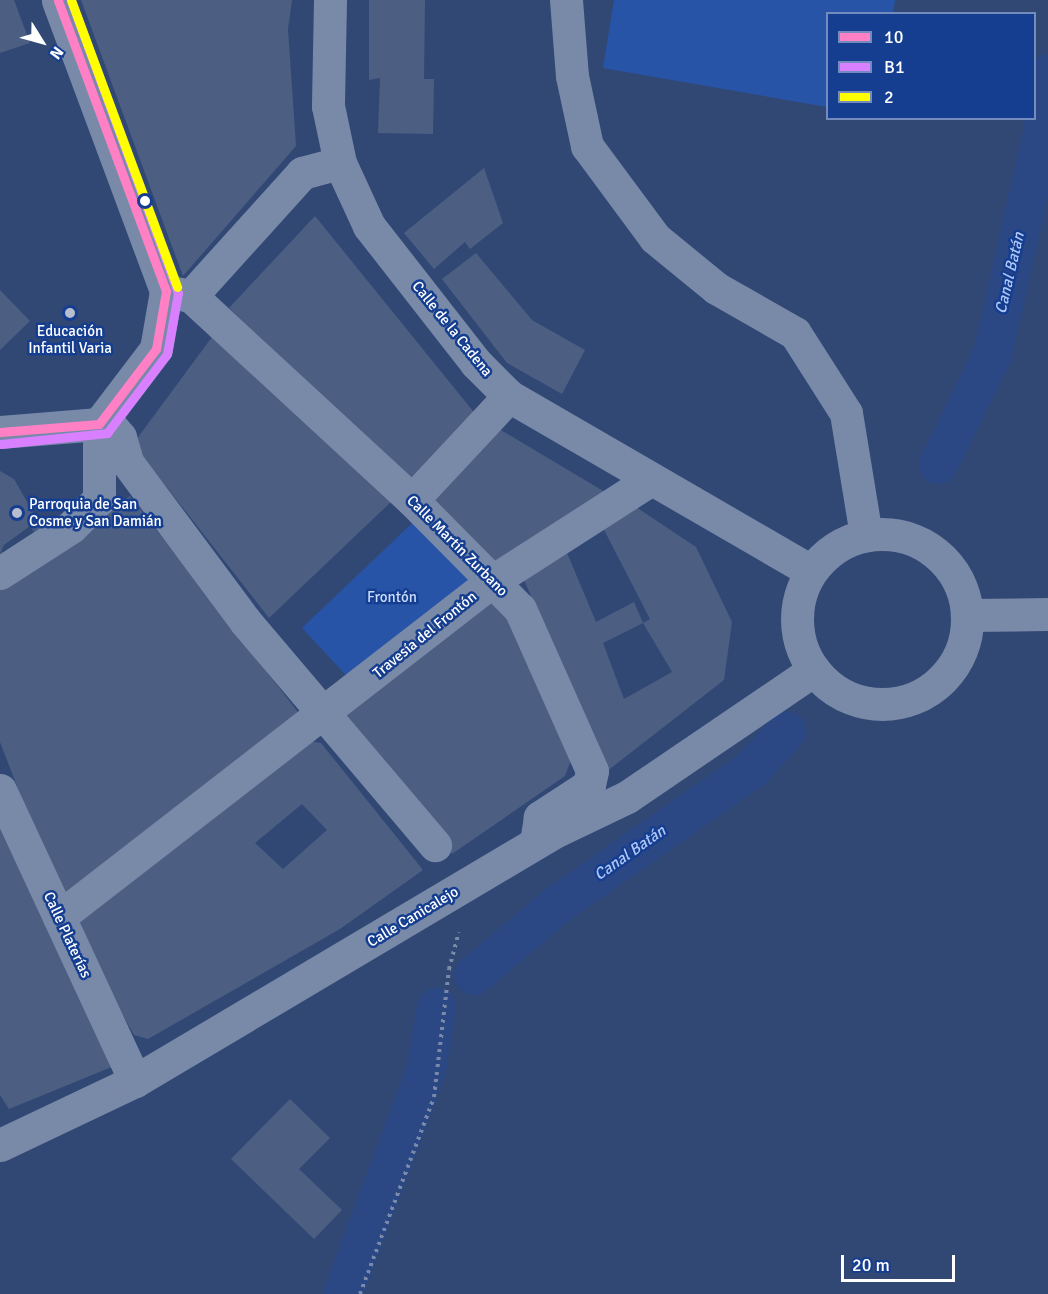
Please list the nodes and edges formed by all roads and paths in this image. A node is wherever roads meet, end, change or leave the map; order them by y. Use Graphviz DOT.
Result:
graph roads {
  1 [pos="58,0"];
  2 [pos="330,0"];
  3 [pos="566,0"];
  4 [pos="340,163"];
  5 [pos="178,293"];
  6 [pos="509,396"];
  7 [pos="101,421"];
  8 [pos="0,432"];
  9 [pos="650,480"];
  10 [pos="412,500"];
  11 [pos="866,535"];
  12 [pos="811,572"];
  13 [pos="0,573"];
  14 [pos="490,582"];
  15 [pos="1048,614"];
  16 [pos="968,615"];
  17 [pos="814,670"];
  18 [pos="325,716"];
  19 [pos="0,790"];
  20 [pos="536,842"];
  21 [pos="435,845"];
  22 [pos="59,917"];
  23 [pos="463,919"];
  24 [pos="135,1081"];
  25 [pos="1,1142"];
  26 [pos="360,1294"];
  1 -- 5 [label="street"];
  2 -- 4 [label="street, Calle de la Cadena"];
  3 -- 11 [label="street"];
  4 -- 5 [label="street"];
  4 -- 6 [label="street, Calle de la Cadena"];
  5 -- 7 [label="street"];
  5 -- 10 [label="street, Calle Martín Zurbano"];
  6 -- 9 [label="street, Calle de la Cadena"];
  6 -- 10 [label="street"];
  7 -- 8 [label="street"];
  7 -- 13 [label="street"];
  7 -- 18 [label="street"];
  9 -- 12 [label="street, Calle de la Cadena"];
  9 -- 14 [label="street, Travesía del Frontón"];
  10 -- 14 [label="street, Calle Martín Zurbano"];
  11 -- 12 [label="street"];
  11 -- 16 [label="street"];
  12 -- 17 [label="street"];
  14 -- 18 [label="street, Travesía del Frontón"];
  14 -- 20 [label="street, Calle Martín Zurbano"];
  15 -- 16 [label="street"];
  16 -- 17 [label="street"];
  17 -- 20 [label="street, Calle Canicalejo"];
  18 -- 21 [label="street"];
  18 -- 22 [label="street, Travesía del Frontón"];
  19 -- 22 [label="street, Calle Platerías"];
  20 -- 24 [label="street, Calle Canicalejo"];
  22 -- 24 [label="street, Calle Platerías"];
  23 -- 26 [label="path"];
  24 -- 25 [label="street, Calle Canicalejo"];
}
